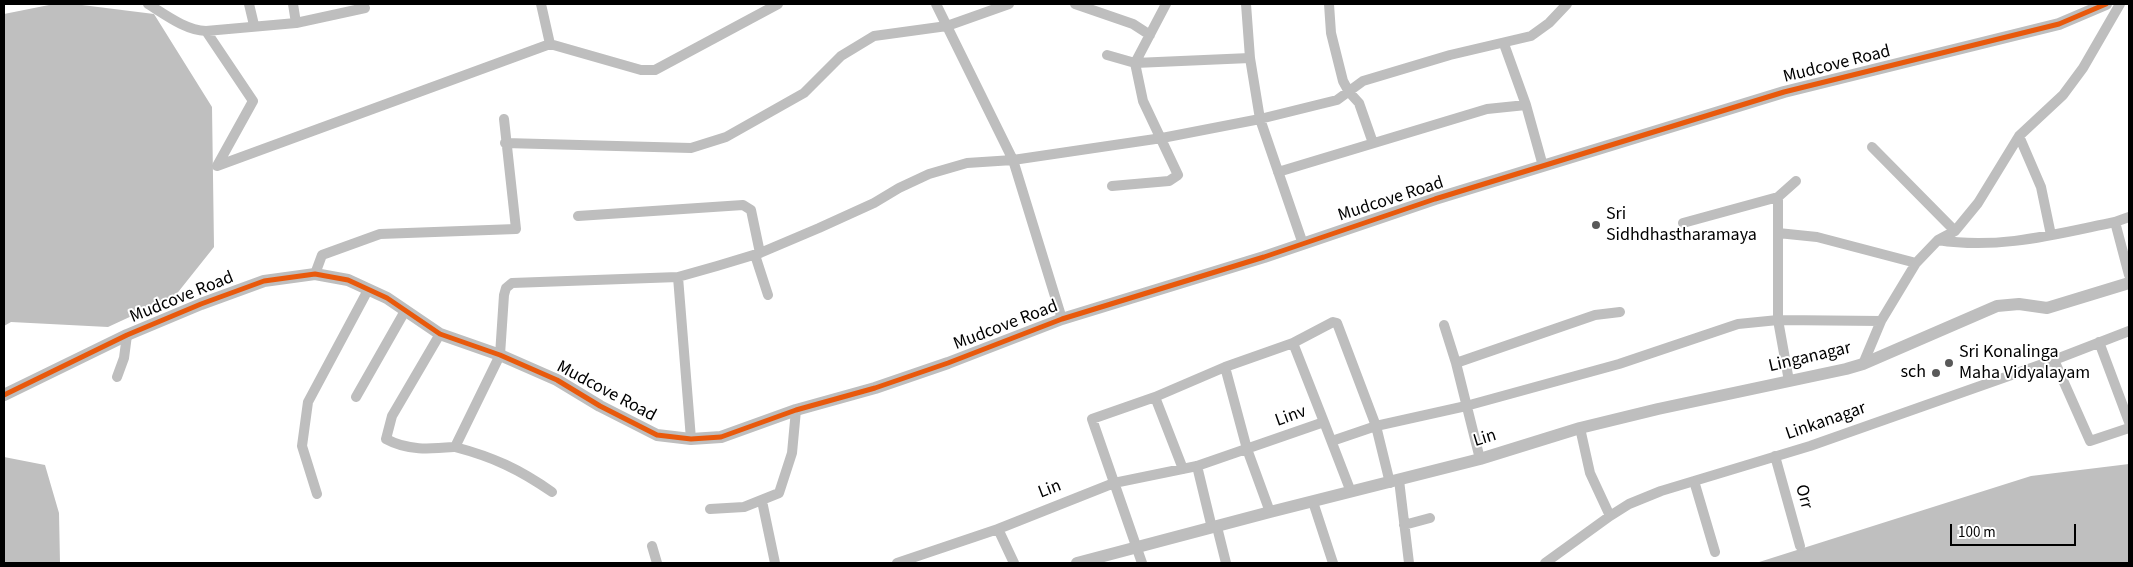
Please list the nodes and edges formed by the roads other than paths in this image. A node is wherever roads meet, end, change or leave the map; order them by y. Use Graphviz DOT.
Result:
graph roads {
  1 [pos="148,4"];
  2 [pos="249,4"];
  3 [pos="293,4"];
  4 [pos="541,4"];
  5 [pos="778,4"];
  6 [pos="936,4"];
  7 [pos="1009,4"];
  8 [pos="1075,4"];
  9 [pos="1166,4"];
  10 [pos="1246,4"];
  11 [pos="1329,4"];
  12 [pos="1567,4"];
  13 [pos="2106,4"];
  14 [pos="2120,4"];
  15 [pos="365,8"];
  16 [pos="296,23"];
  17 [pos="254,25"];
  18 [pos="947,26"];
  19 [pos="206,31"];
  20 [pos="1150,35"];
  21 [pos="550,44"];
  22 [pos="1504,44"];
  23 [pos="1107,54"];
  24 [pos="1250,58"];
  25 [pos="1135,63"];
  26 [pos="1349,92"];
  27 [pos="1526,104"];
  28 [pos="504,119"];
  29 [pos="1260,119"];
  30 [pos="2019,136"];
  31 [pos="1162,138"];
  32 [pos="505,143"];
  33 [pos="1373,143"];
  34 [pos="1872,147"];
  35 [pos="1013,160"];
  36 [pos="1543,166"];
  37 [pos="1278,172"];
  38 [pos="1796,182"];
  39 [pos="1112,186"];
  40 [pos="1778,197"];
  41 [pos="578,216"];
  42 [pos="2129,217"];
  43 [pos="2115,222"];
  44 [pos="1683,223"];
  45 [pos="1955,230"];
  46 [pos="1778,233"];
  47 [pos="2051,235"];
  48 [pos="1938,240"];
  49 [pos="1303,244"];
  50 [pos="758,254"];
  51 [pos="1916,263"];
  52 [pos="315,274"];
  53 [pos="2129,275"];
  54 [pos="678,277"];
  55 [pos="2129,283"];
  56 [pos="368,290"];
  57 [pos="768,295"];
  58 [pos="405,311"];
  59 [pos="1620,312"];
  60 [pos="1062,319"];
  61 [pos="1778,320"];
  62 [pos="1881,320"];
  63 [pos="1444,325"];
  64 [pos="2129,331"];
  65 [pos="440,334"];
  66 [pos="127,335"];
  67 [pos="2099,342"];
  68 [pos="1293,343"];
  69 [pos="500,355"];
  70 [pos="2054,360"];
  71 [pos="1456,363"];
  72 [pos="1863,364"];
  73 [pos="1225,367"];
  74 [pos="117,377"];
  75 [pos="1789,382"];
  76 [pos="4,395"];
  77 [pos="356,397"];
  78 [pos="1154,397"];
  79 [pos="1466,406"];
  80 [pos="796,410"];
  81 [pos="1324,422"];
  82 [pos="2129,422"];
  83 [pos="1376,426"];
  84 [pos="1580,428"];
  85 [pos="2129,428"];
  86 [pos="691,439"];
  87 [pos="1332,441"];
  88 [pos="455,446"];
  89 [pos="1247,450"];
  90 [pos="1775,456"];
  91 [pos="1480,459"];
  92 [pos="1197,466"];
  93 [pos="1183,469"];
  94 [pos="1394,481"];
  95 [pos="1694,481"];
  96 [pos="1114,483"];
  97 [pos="552,492"];
  98 [pos="1351,492"];
  99 [pos="317,494"];
  100 [pos="762,501"];
  101 [pos="1313,502"];
  102 [pos="710,509"];
  103 [pos="1270,512"];
  104 [pos="1610,516"];
  105 [pos="1430,518"];
  106 [pos="1404,525"];
  107 [pos="1214,528"];
  108 [pos="998,529"];
  109 [pos="652,546"];
  110 [pos="1800,546"];
  111 [pos="1138,547"];
  112 [pos="1715,552"];
  113 [pos="657,563"];
  114 [pos="775,563"];
  115 [pos="896,563"];
  116 [pos="1014,563"];
  117 [pos="1077,563"];
  118 [pos="1142,563"];
  119 [pos="1226,563"];
  120 [pos="1333,563"];
  121 [pos="1409,563"];
  122 [pos="1545,563"];
  1 -- 19 [label="street"];
  2 -- 17 [label="street"];
  3 -- 16 [label="street"];
  4 -- 21 [label="street"];
  5 -- 21 [label="street"];
  6 -- 18 [label="street"];
  7 -- 18 [label="street"];
  8 -- 20 [label="street"];
  9 -- 20 [label="street"];
  10 -- 24 [label="street"];
  11 -- 26 [label="street"];
  12 -- 22 [label="street"];
  13 -- 36 [label="street, Mudcove Road"];
  14 -- 30 [label="street"];
  15 -- 16 [label="street"];
  16 -- 17 [label="street"];
  17 -- 19 [label="street"];
  18 -- 32 [label="street"];
  18 -- 35 [label="street"];
  19 -- 21 [label="street"];
  20 -- 25 [label="street"];
  22 -- 26 [label="street"];
  22 -- 27 [label="street"];
  23 -- 25 [label="street"];
  24 -- 25 [label="street"];
  24 -- 29 [label="street"];
  25 -- 31 [label="street"];
  26 -- 29 [label="street"];
  26 -- 33 [label="street"];
  27 -- 33 [label="street"];
  27 -- 36 [label="street"];
  28 -- 32 [label="street"];
  29 -- 31 [label="street"];
  29 -- 37 [label="street"];
  30 -- 45 [label="street"];
  30 -- 47 [label="street"];
  31 -- 35 [label="street"];
  31 -- 39 [label="street"];
  32 -- 52 [label="street"];
  33 -- 37 [label="street"];
  34 -- 45 [label="street"];
  35 -- 50 [label="street"];
  35 -- 60 [label="street"];
  36 -- 49 [label="street, Mudcove Road"];
  37 -- 49 [label="street"];
  38 -- 40 [label="street"];
  40 -- 44 [label="street"];
  40 -- 46 [label="street"];
  41 -- 50 [label="street"];
  42 -- 43 [label="street"];
  43 -- 47 [label="street"];
  43 -- 53 [label="street"];
  45 -- 48 [label="street"];
  46 -- 51 [label="street"];
  46 -- 61 [label="street"];
  47 -- 48 [label="street"];
  48 -- 51 [label="street"];
  49 -- 60 [label="street, Mudcove Road"];
  50 -- 54 [label="street"];
  50 -- 57 [label="street"];
  51 -- 62 [label="street"];
  52 -- 56 [label="street, Mudcove Road"];
  52 -- 66 [label="street, Mudcove Road"];
  54 -- 69 [label="street"];
  54 -- 86 [label="street"];
  55 -- 72 [label="street, Linganagar"];
  56 -- 58 [label="street, Mudcove Road"];
  56 -- 99 [label="street"];
  58 -- 65 [label="street, Mudcove Road"];
  58 -- 77 [label="street"];
  59 -- 71 [label="street"];
  60 -- 80 [label="street, Mudcove Road"];
  61 -- 62 [label="street"];
  61 -- 75 [label="street"];
  61 -- 79 [label="street"];
  62 -- 72 [label="street"];
  63 -- 71 [label="street"];
  64 -- 67 [label="street, Linkanagar"];
  65 -- 69 [label="street, Mudcove Road"];
  65 -- 88 [label="street"];
  66 -- 74 [label="street"];
  66 -- 76 [label="street, Mudcove Road"];
  67 -- 70 [label="street, Linkanagar"];
  67 -- 82 [label="street"];
  68 -- 73 [label="street"];
  68 -- 81 [label="street"];
  68 -- 83 [label="street"];
  69 -- 86 [label="street, Mudcove Road"];
  69 -- 88 [label="street"];
  70 -- 85 [label="street"];
  70 -- 90 [label="street, Linkanagar"];
  71 -- 79 [label="street"];
  72 -- 75 [label="street, Linganagar"];
  73 -- 78 [label="street"];
  73 -- 89 [label="street"];
  75 -- 84 [label="street, Linganagar"];
  78 -- 93 [label="street"];
  78 -- 96 [label="street"];
  79 -- 83 [label="street"];
  79 -- 91 [label="street"];
  80 -- 86 [label="street, Mudcove Road"];
  80 -- 100 [label="street"];
  81 -- 87 [label="street, Linv"];
  81 -- 89 [label="street, Linv"];
  83 -- 87 [label="street"];
  83 -- 94 [label="street"];
  84 -- 91 [label="street, Lin"];
  84 -- 104 [label="street"];
  87 -- 98 [label="street, Linv"];
  88 -- 97 [label="street"];
  89 -- 92 [label="street, Linv"];
  89 -- 103 [label="street"];
  90 -- 95 [label="street, Linkanagar"];
  90 -- 110 [label="street, Orr"];
  91 -- 94 [label="street, Lin"];
  92 -- 93 [label="street, Lin"];
  92 -- 107 [label="street"];
  93 -- 96 [label="street, Lin"];
  94 -- 98 [label="street, Lin"];
  94 -- 106 [label="street"];
  95 -- 104 [label="street, Linkanagar"];
  95 -- 112 [label="street"];
  96 -- 108 [label="street, Lin"];
  96 -- 111 [label="street"];
  98 -- 101 [label="street, Lin"];
  100 -- 102 [label="street"];
  100 -- 114 [label="street"];
  101 -- 103 [label="street, Lin"];
  101 -- 120 [label="street"];
  103 -- 107 [label="street, Lin"];
  104 -- 122 [label="street, Linkanagar"];
  105 -- 106 [label="street"];
  106 -- 121 [label="street"];
  107 -- 111 [label="street, Lin"];
  107 -- 119 [label="street"];
  108 -- 115 [label="street, Lin"];
  108 -- 116 [label="street"];
  109 -- 113 [label="street"];
  111 -- 117 [label="street, Lin"];
  111 -- 118 [label="street"];
}
